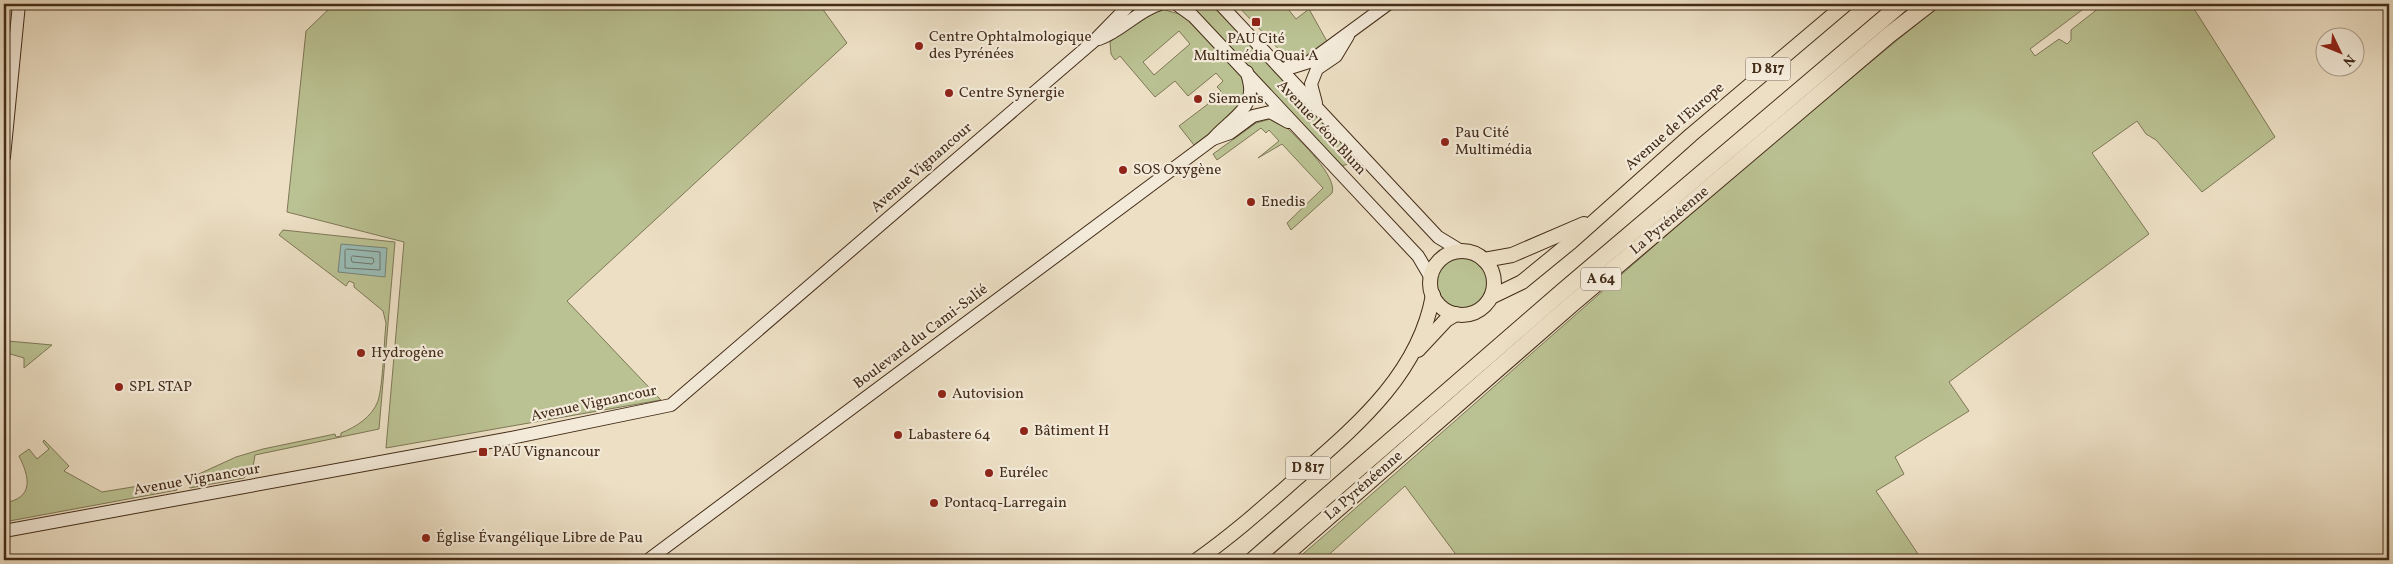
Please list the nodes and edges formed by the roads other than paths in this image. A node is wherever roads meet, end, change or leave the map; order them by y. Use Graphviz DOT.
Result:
graph roads {
  1 [pos="19,4"];
  2 [pos="1130,4"];
  3 [pos="1160,4"];
  4 [pos="1220,4"];
  5 [pos="1388,4"];
  6 [pos="1846,4"];
  7 [pos="1902,4"];
  8 [pos="1929,4"];
  9 [pos="1182,5"];
  10 [pos="1351,32"];
  11 [pos="1094,41"];
  12 [pos="1267,53"];
  13 [pos="1247,72"];
  14 [pos="1317,107"];
  15 [pos="1297,126"];
  16 [pos="1213,139"];
  17 [pos="4,157"];
  18 [pos="1596,218"];
  19 [pos="1461,251"];
  20 [pos="1484,260"];
  21 [pos="1431,278"];
  22 [pos="1433,295"];
  23 [pos="1490,297"];
  24 [pos="1456,314"];
  25 [pos="1406,364"];
  26 [pos="4,531"];
  27 [pos="648,560"];
  28 [pos="1198,560"];
  29 [pos="1253,560"];
  30 [pos="1279,560"];
  1 -- 17 [label="street"];
  2 -- 11 [label="street, Avenue Vignancour"];
  3 -- 9 [label="street"];
  3 -- 11 [label="street, Avenue Vignancour"];
  4 -- 12 [label="street, Avenue Léon Blum"];
  5 -- 10 [label="street"];
  6 -- 18 [label="main road, Avenue de l'Europe / D 817"];
  7 -- 29 [label="highway, La Pyrénéenne / A 64"];
  8 -- 30 [label="highway, La Pyrénéenne / A 64"];
  9 -- 13 [label="street, Avenue Léon Blum"];
  10 -- 12 [label="street"];
  10 -- 14 [label="street"];
  11 -- 26 [label="street, Avenue Vignancour"];
  12 -- 14 [label="street, Avenue Léon Blum"];
  13 -- 15 [label="street, Avenue Léon Blum"];
  13 -- 16 [label="street, Boulevard du Cami-Salié"];
  14 -- 19 [label="street, Avenue Léon Blum"];
  15 -- 16 [label="street, Boulevard du Cami-Salié"];
  15 -- 21 [label="street, Avenue Léon Blum"];
  16 -- 27 [label="street, Boulevard du Cami-Salié"];
  18 -- 20 [label="main road, Avenue de l'Europe / D 817"];
  18 -- 23 [label="main road, Avenue de l'Europe / D 817"];
  19 -- 20 [label="main road"];
  19 -- 21 [label="main road"];
  20 -- 23 [label="main road"];
  21 -- 22 [label="main road"];
  22 -- 24 [label="main road"];
  22 -- 25 [label="main road, D 817"];
  23 -- 24 [label="main road"];
  24 -- 25 [label="main road, D 817"];
  25 -- 28 [label="main road, D 817"];
}
